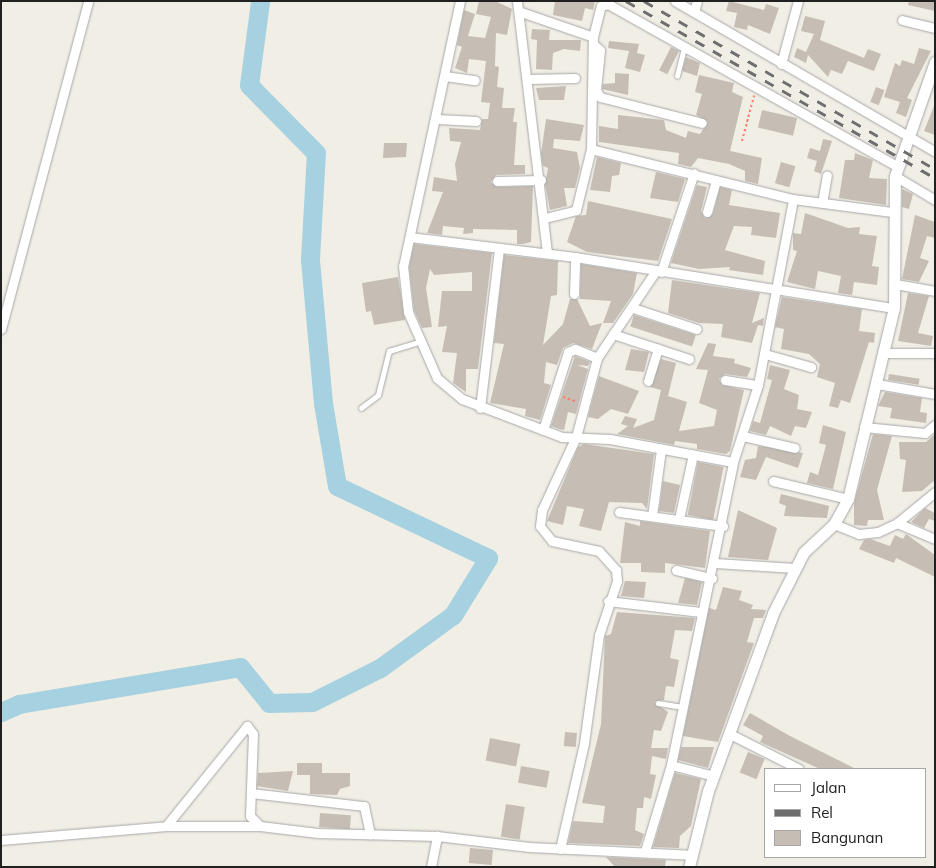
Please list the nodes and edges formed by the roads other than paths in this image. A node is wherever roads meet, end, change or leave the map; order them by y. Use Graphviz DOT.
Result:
graph roads {
  1 [pos="88,1"];
  2 [pos="460,1"];
  3 [pos="517,1"];
  4 [pos="675,1"];
  5 [pos="697,1"];
  6 [pos="798,1"];
  7 [pos="521,12"];
  8 [pos="694,12"];
  9 [pos="902,20"];
  10 [pos="935,28"];
  11 [pos="593,41"];
  12 [pos="684,47"];
  13 [pos="935,62"];
  14 [pos="781,64"];
  15 [pos="445,76"];
  16 [pos="677,76"];
  17 [pos="575,78"];
  18 [pos="528,79"];
  19 [pos="475,80"];
  20 [pos="437,119"];
  21 [pos="476,121"];
  22 [pos="702,124"];
  23 [pos="908,135"];
  24 [pos="591,149"];
  25 [pos="935,152"];
  26 [pos="896,172"];
  27 [pos="694,173"];
  28 [pos="828,175"];
  29 [pos="541,180"];
  30 [pos="716,180"];
  31 [pos="497,181"];
  32 [pos="794,198"];
  33 [pos="935,200"];
  34 [pos="822,204"];
  35 [pos="707,212"];
  36 [pos="892,212"];
  37 [pos="545,218"];
  38 [pos="410,237"];
  39 [pos="499,248"];
  40 [pos="547,253"];
  41 [pos="575,257"];
  42 [pos="658,272"];
  43 [pos="895,284"];
  44 [pos="775,290"];
  45 [pos="935,291"];
  46 [pos="574,294"];
  47 [pos="633,308"];
  48 [pos="894,308"];
  49 [pos="1,328"];
  50 [pos="697,329"];
  51 [pos="613,334"];
  52 [pos="418,342"];
  53 [pos="658,349"];
  54 [pos="882,353"];
  55 [pos="935,353"];
  56 [pos="765,354"];
  57 [pos="597,358"];
  58 [pos="689,359"];
  59 [pos="811,367"];
  60 [pos="725,380"];
  61 [pos="648,381"];
  62 [pos="877,384"];
  63 [pos="758,385"];
  64 [pos="935,394"];
  65 [pos="361,408"];
  66 [pos="480,408"];
  67 [pos="935,425"];
  68 [pos="864,427"];
  69 [pos="543,430"];
  70 [pos="743,436"];
  71 [pos="575,438"];
  72 [pos="795,448"];
  73 [pos="661,449"];
  74 [pos="693,454"];
  75 [pos="734,462"];
  76 [pos="773,481"];
  77 [pos="935,492"];
  78 [pos="848,499"];
  79 [pos="619,512"];
  80 [pos="652,516"];
  81 [pos="680,518"];
  82 [pos="834,524"];
  83 [pos="898,524"];
  84 [pos="723,526"];
  85 [pos="935,539"];
  86 [pos="714,563"];
  87 [pos="795,568"];
  88 [pos="676,570"];
  89 [pos="712,578"];
  90 [pos="608,601"];
  91 [pos="700,612"];
  92 [pos="658,702"];
  93 [pos="683,707"];
  94 [pos="730,734"];
  95 [pos="671,765"];
  96 [pos="797,768"];
  97 [pos="714,776"];
  98 [pos="251,793"];
  99 [pos="166,826"];
  100 [pos="260,826"];
  101 [pos="370,834"];
  102 [pos="437,836"];
  103 [pos="1,840"];
  104 [pos="560,849"];
  105 [pos="645,851"];
  106 [pos="690,855"];
  107 [pos="431,867"];
  108 [pos="689,867"];
  1 -- 49 [label="street"];
  2 -- 15 [label="street"];
  3 -- 7 [label="street"];
  4 -- 8 [label="street"];
  5 -- 8 [label="street"];
  6 -- 14 [label="street"];
  7 -- 11 [label="street"];
  7 -- 18 [label="street"];
  8 -- 14 [label="street"];
  9 -- 10 [label="street"];
  11 -- 12 [label="street"];
  11 -- 22 [label="street"];
  11 -- 24 [label="street"];
  12 -- 16 [label="lane"];
  12 -- 26 [label="street"];
  13 -- 23 [label="street"];
  14 -- 23 [label="street"];
  15 -- 19 [label="street"];
  15 -- 20 [label="street"];
  17 -- 18 [label="street"];
  18 -- 29 [label="street"];
  20 -- 21 [label="street"];
  20 -- 38 [label="street"];
  23 -- 25 [label="street"];
  23 -- 26 [label="street"];
  24 -- 27 [label="street"];
  24 -- 37 [label="street"];
  26 -- 33 [label="street"];
  26 -- 36 [label="street"];
  27 -- 30 [label="street"];
  27 -- 42 [label="street"];
  28 -- 34 [label="street"];
  29 -- 31 [label="street"];
  29 -- 37 [label="street"];
  30 -- 32 [label="street"];
  30 -- 35 [label="street"];
  32 -- 34 [label="street"];
  32 -- 44 [label="street"];
  34 -- 36 [label="street"];
  36 -- 43 [label="street"];
  37 -- 40 [label="street"];
  38 -- 39 [label="street"];
  38 -- 52 [label="street"];
  39 -- 40 [label="street"];
  39 -- 66 [label="street"];
  40 -- 41 [label="street"];
  41 -- 42 [label="street"];
  41 -- 46 [label="street"];
  42 -- 44 [label="street"];
  42 -- 47 [label="street"];
  43 -- 45 [label="street"];
  43 -- 48 [label="street"];
  44 -- 48 [label="street"];
  44 -- 56 [label="street"];
  47 -- 50 [label="street"];
  47 -- 51 [label="street"];
  48 -- 54 [label="street"];
  51 -- 53 [label="street"];
  51 -- 57 [label="street"];
  52 -- 65 [label="lane"];
  52 -- 66 [label="street"];
  53 -- 58 [label="street"];
  53 -- 61 [label="street"];
  54 -- 55 [label="street"];
  54 -- 62 [label="street"];
  56 -- 59 [label="street"];
  56 -- 63 [label="street"];
  57 -- 69 [label="street"];
  57 -- 71 [label="street"];
  60 -- 63 [label="street"];
  62 -- 64 [label="street"];
  62 -- 68 [label="street"];
  63 -- 70 [label="street"];
  66 -- 69 [label="street"];
  67 -- 68 [label="street"];
  68 -- 78 [label="street"];
  69 -- 71 [label="street"];
  70 -- 72 [label="street"];
  70 -- 75 [label="street"];
  71 -- 73 [label="street"];
  71 -- 90 [label="street"];
  73 -- 74 [label="street"];
  73 -- 80 [label="street"];
  74 -- 75 [label="street"];
  74 -- 81 [label="street"];
  75 -- 84 [label="street"];
  76 -- 78 [label="street"];
  77 -- 83 [label="street"];
  78 -- 82 [label="street"];
  79 -- 80 [label="street"];
  80 -- 81 [label="street"];
  81 -- 84 [label="street"];
  82 -- 83 [label="street"];
  82 -- 87 [label="street"];
  83 -- 85 [label="street"];
  84 -- 86 [label="street"];
  86 -- 87 [label="street"];
  86 -- 89 [label="street"];
  87 -- 94 [label="street"];
  88 -- 89 [label="street"];
  89 -- 91 [label="street"];
  90 -- 91 [label="street"];
  90 -- 104 [label="street"];
  91 -- 93 [label="street"];
  92 -- 93 [label="lane"];
  93 -- 95 [label="street"];
  94 -- 96 [label="street"];
  94 -- 97 [label="street"];
  95 -- 97 [label="street"];
  95 -- 105 [label="street"];
  97 -- 106 [label="street"];
  98 -- 99 [label="street"];
  98 -- 100 [label="street"];
  98 -- 101 [label="street"];
  99 -- 100 [label="street"];
  99 -- 103 [label="street"];
  100 -- 101 [label="street"];
  101 -- 102 [label="street"];
  102 -- 104 [label="street"];
  102 -- 107 [label="street"];
  104 -- 105 [label="street"];
  105 -- 106 [label="street"];
  106 -- 108 [label="street"];
}
